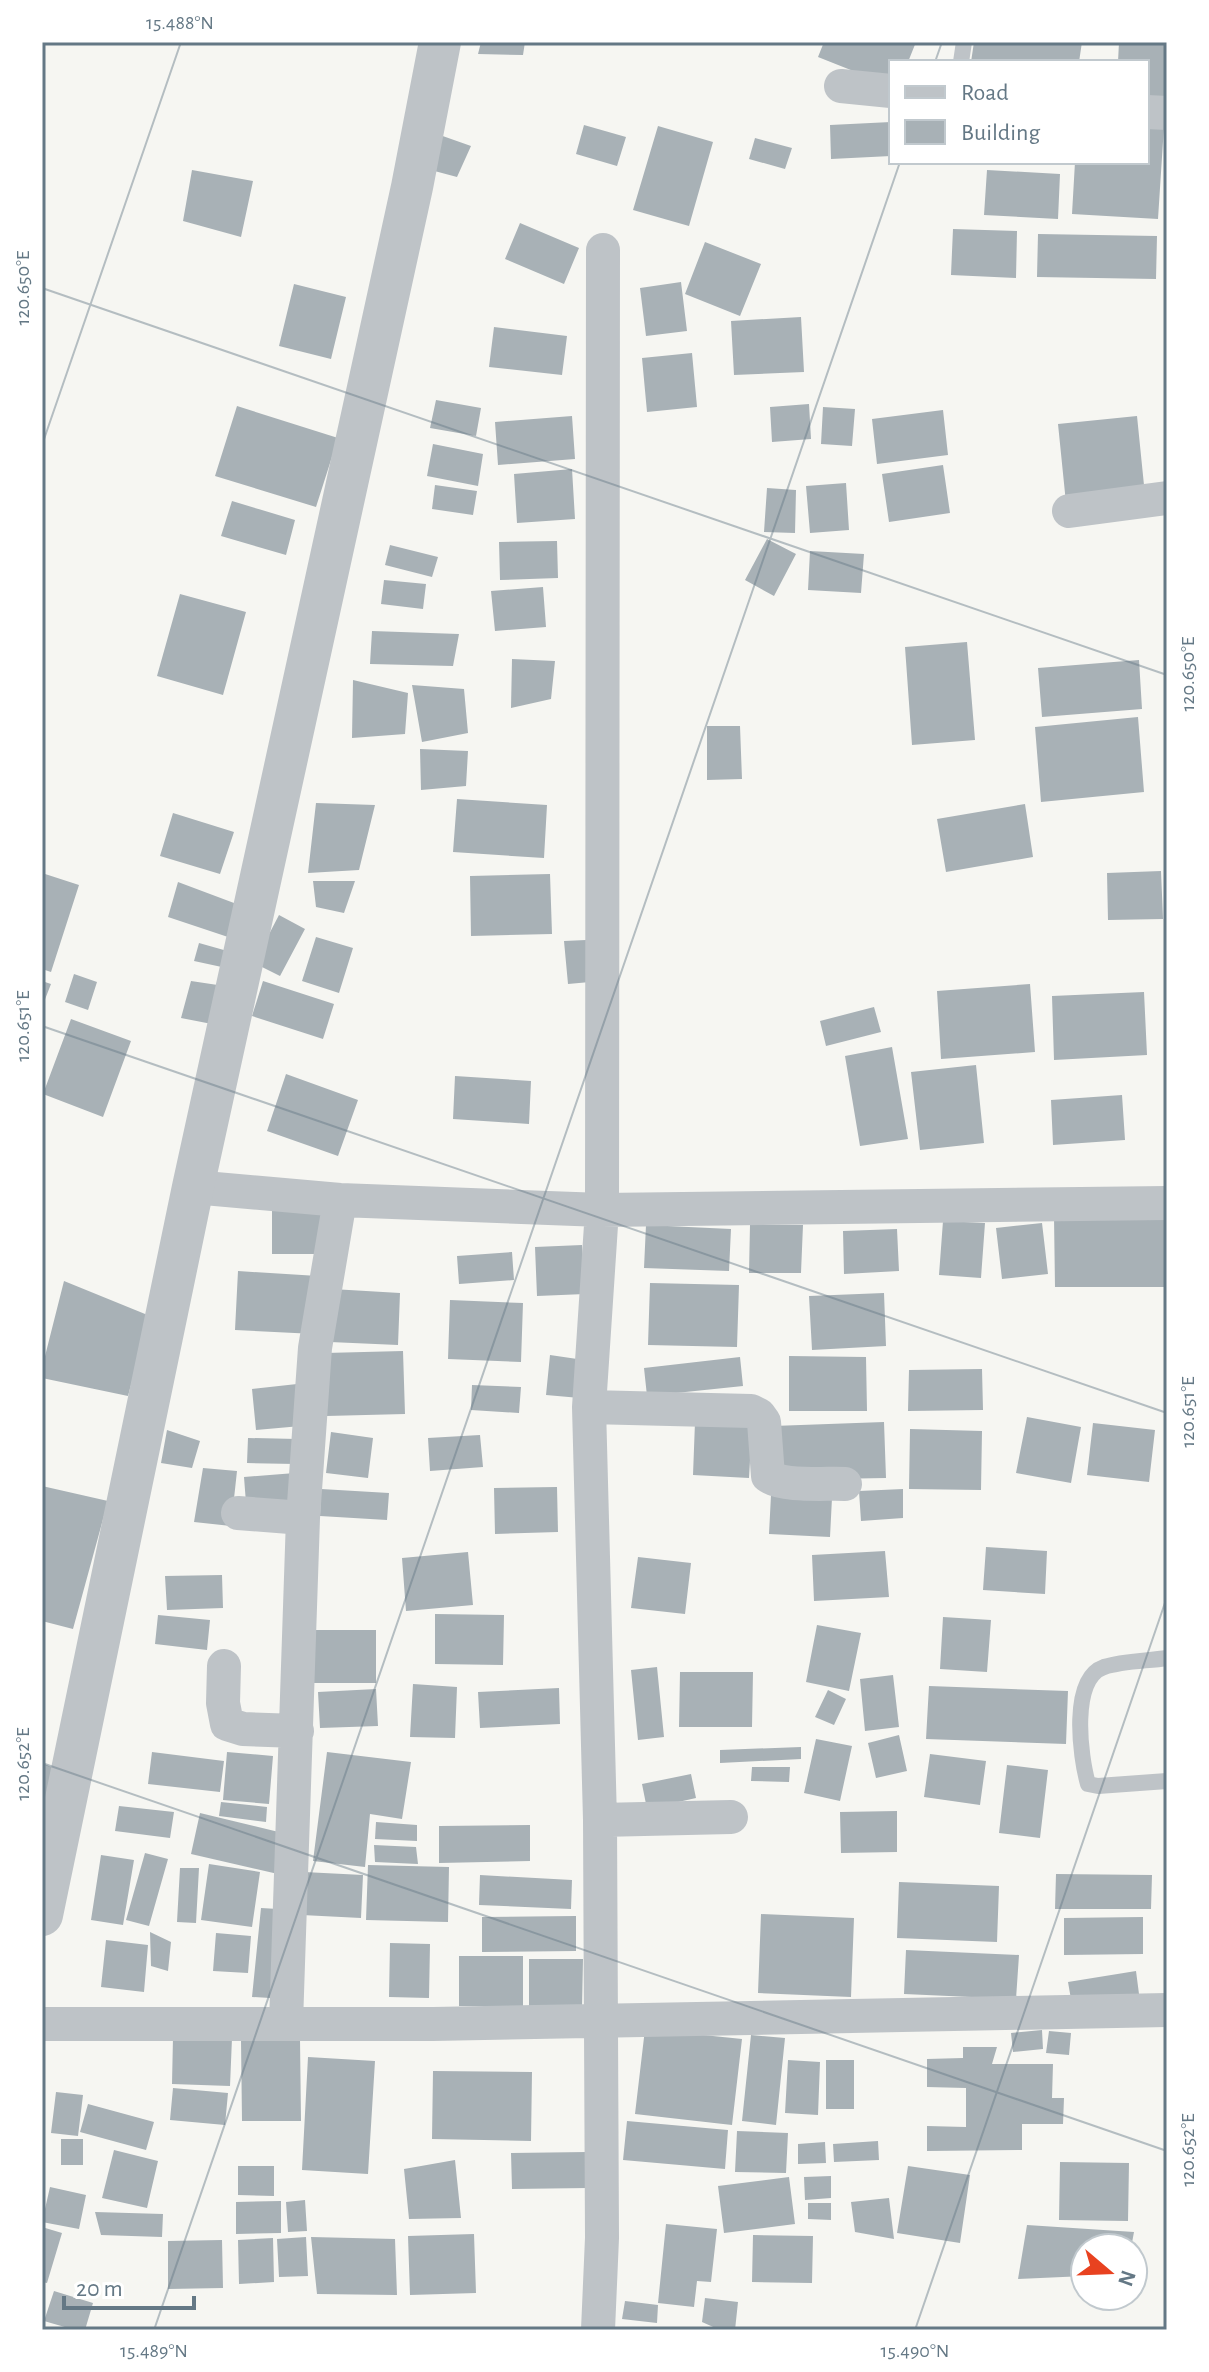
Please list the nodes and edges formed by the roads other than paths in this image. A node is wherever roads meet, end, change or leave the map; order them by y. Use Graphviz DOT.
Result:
graph roads {
  1 [pos="440,42"];
  2 [pos="841,86"];
  3 [pos="889,91"];
  4 [pos="603,250"];
  5 [pos="1167,498"];
  6 [pos="1069,511"];
  7 [pos="193,1187"];
  8 [pos="340,1200"];
  9 [pos="1167,1203"];
  10 [pos="602,1210"];
  11 [pos="589,1407"];
  12 [pos="845,1484"];
  13 [pos="238,1513"];
  14 [pos="303,1518"];
  15 [pos="1167,1658"];
  16 [pos="224,1666"];
  17 [pos="297,1731"];
  18 [pos="1167,1781"];
  19 [pos="731,1817"];
  20 [pos="600,1820"];
  21 [pos="42,1915"];
  22 [pos="1167,2010"];
  23 [pos="602,2019"];
  24 [pos="286,2023"];
  25 [pos="42,2024"];
  26 [pos="598,2330"];
  1 -- 7 [label="street"];
  2 -- 3 [label="street"];
  4 -- 10 [label="street"];
  5 -- 6 [label="street"];
  7 -- 8 [label="street"];
  7 -- 21 [label="street"];
  8 -- 10 [label="street"];
  8 -- 14 [label="street"];
  9 -- 10 [label="street"];
  10 -- 11 [label="street"];
  11 -- 12 [label="street"];
  11 -- 20 [label="street"];
  13 -- 14 [label="street"];
  14 -- 17 [label="street"];
  15 -- 18 [label="lane"];
  16 -- 17 [label="street"];
  17 -- 24 [label="street"];
  19 -- 20 [label="street"];
  20 -- 23 [label="street"];
  22 -- 23 [label="street"];
  23 -- 24 [label="street"];
  23 -- 26 [label="street"];
  24 -- 25 [label="street"];
}
